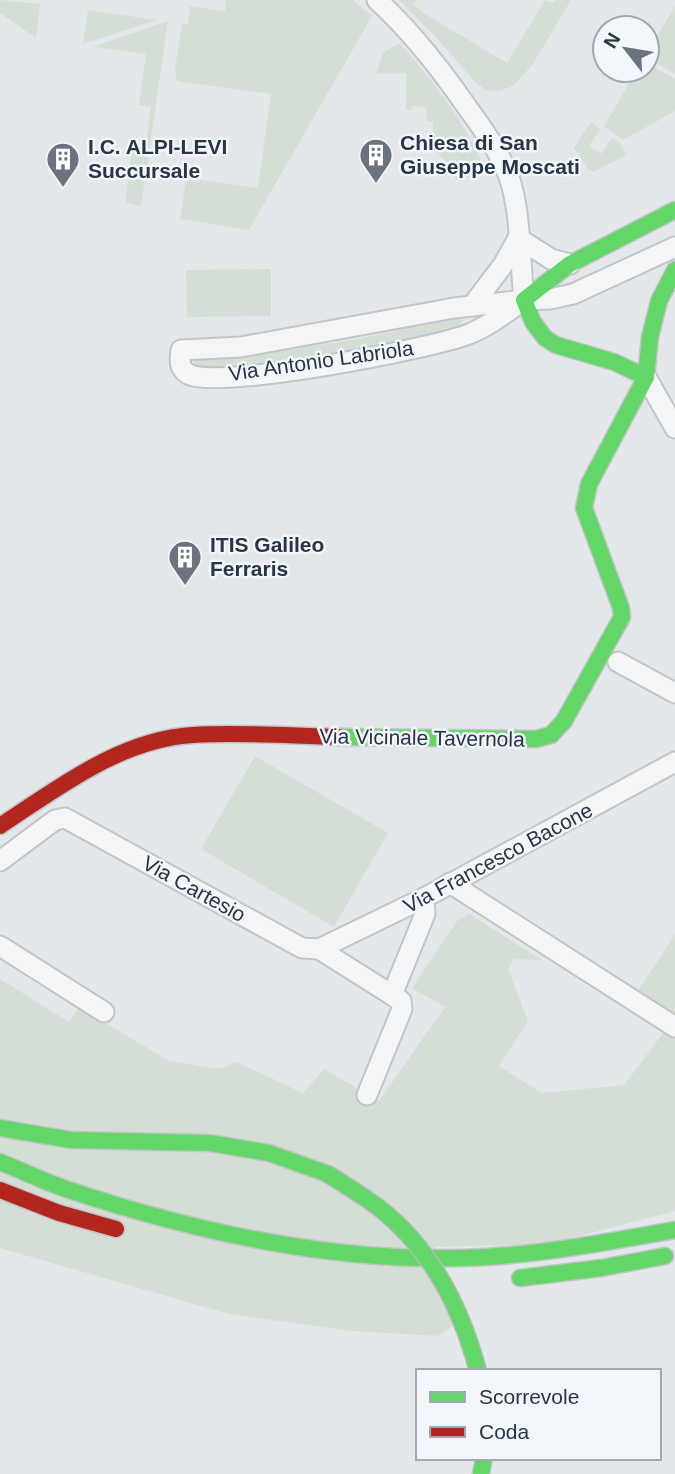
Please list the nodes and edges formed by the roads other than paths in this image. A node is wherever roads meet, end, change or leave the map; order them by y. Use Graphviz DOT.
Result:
graph roads {
  1 [pos="377,0"];
  2 [pos="675,210"];
  3 [pos="518,238"];
  4 [pos="675,247"];
  5 [pos="570,264"];
  6 [pos="675,270"];
  7 [pos="524,300"];
  8 [pos="472,306"];
  9 [pos="646,377"];
  10 [pos="675,428"];
  11 [pos="618,662"];
  12 [pos="675,693"];
  13 [pos="675,762"];
  14 [pos="0,826"];
  15 [pos="0,861"];
  16 [pos="450,883"];
  17 [pos="424,898"];
  18 [pos="0,946"];
  19 [pos="319,948"];
  20 [pos="392,995"];
  21 [pos="104,1012"];
  22 [pos="675,1027"];
  23 [pos="367,1095"];
  24 [pos="0,1128"];
  25 [pos="0,1162"];
  26 [pos="0,1190"];
  27 [pos="675,1230"];
  28 [pos="125,1231"];
  29 [pos="675,1254"];
  30 [pos="499,1279"];
  31 [pos="423,1280"];
  32 [pos="460,1281"];
  33 [pos="478,1369"];
  1 -- 3 [label="street"];
  2 -- 5 [label="main road, Via Antonio Labriola"];
  3 -- 5 [label="street"];
  3 -- 7 [label="street"];
  3 -- 8 [label="street"];
  4 -- 7 [label="street, Via Antonio Labriola"];
  5 -- 7 [label="main road, Via Antonio Labriola"];
  6 -- 9 [label="main road"];
  7 -- 8 [label="street, Via Antonio Labriola"];
  7 -- 8 [label="street, Via Antonio Labriola"];
  7 -- 9 [label="main road"];
  9 -- 10 [label="street"];
  9 -- 14 [label="main road, Via Vicinale Tavernola"];
  11 -- 12 [label="street"];
  13 -- 16 [label="street, Via Francesco Bacone"];
  15 -- 19 [label="street, Via Cartesio"];
  16 -- 17 [label="street, Via Francesco Bacone"];
  16 -- 22 [label="street"];
  17 -- 19 [label="street, Via Francesco Bacone"];
  17 -- 20 [label="street"];
  18 -- 21 [label="street"];
  19 -- 20 [label="street, Via Cartesio"];
  20 -- 23 [label="street"];
  24 -- 33 [label="main road, bridge"];
  25 -- 27 [label="main road"];
  26 -- 28 [label="main road"];
  29 -- 30 [label="main road"];
  31 -- 32 [label="main road"];
}
